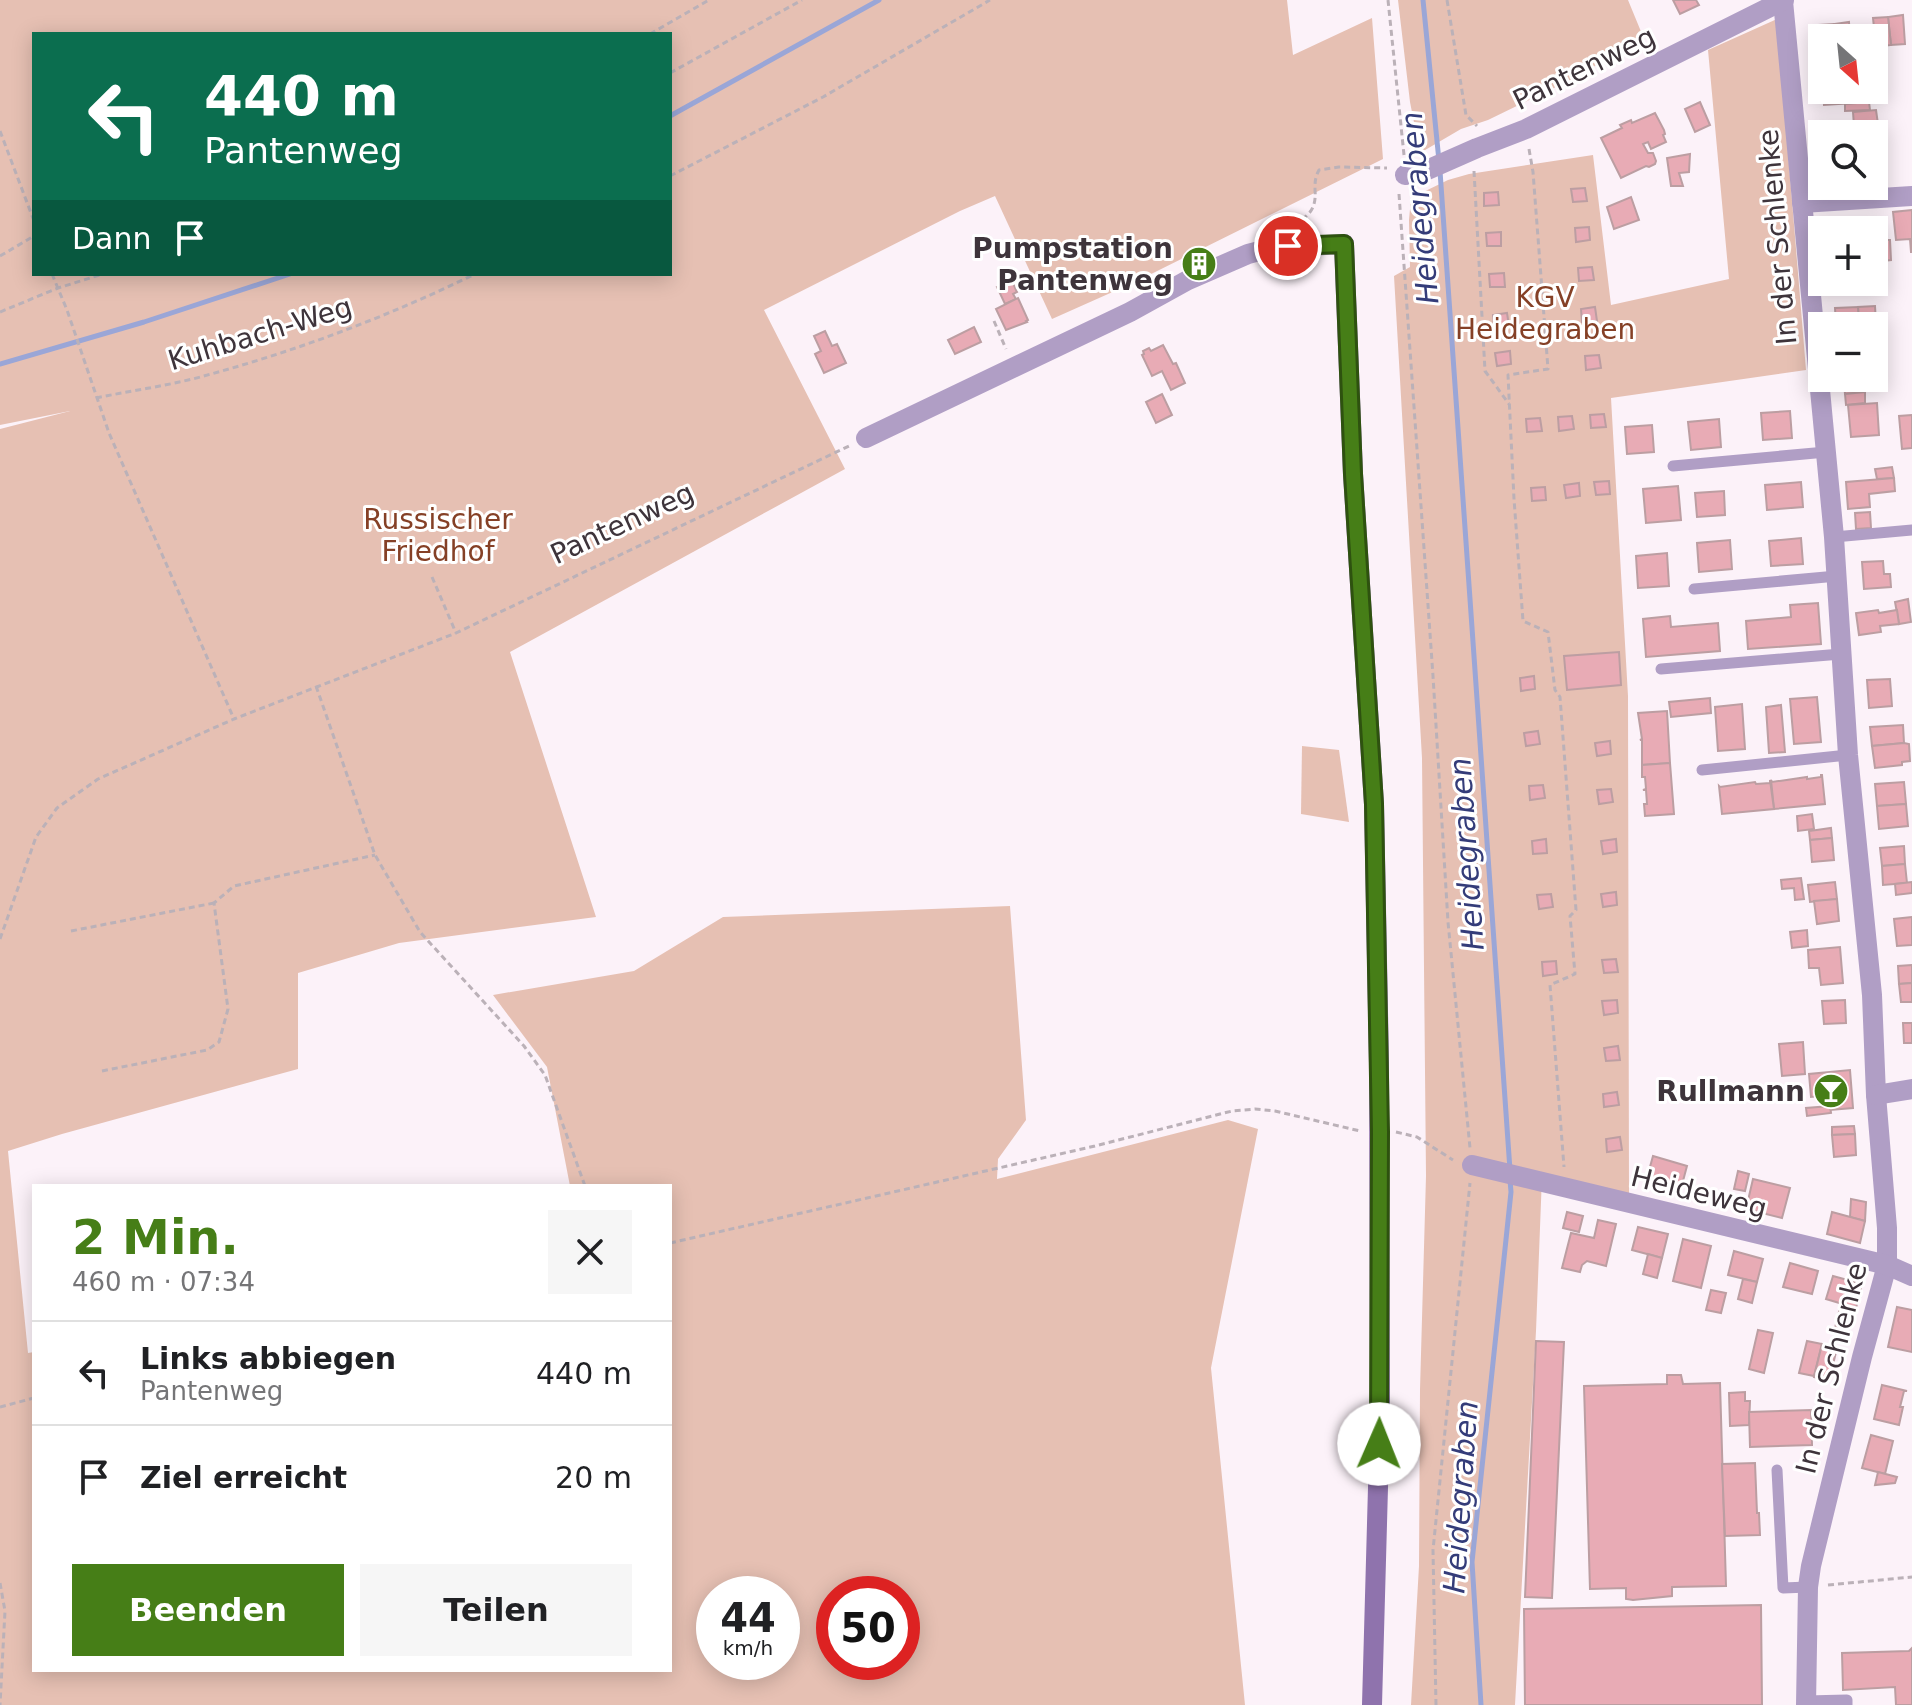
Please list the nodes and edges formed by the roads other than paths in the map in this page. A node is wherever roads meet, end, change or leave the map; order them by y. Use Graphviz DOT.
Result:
graph roads {
  1 [pos="1784,0"];
  2 [pos="1415,173"];
  3 [pos="1912,196"];
  4 [pos="1802,203"];
  5 [pos="1344,244"];
  6 [pos="866,438"];
  7 [pos="1826,452"];
  8 [pos="1673,466"];
  9 [pos="1912,530"];
  10 [pos="1834,537"];
  11 [pos="1837,576"];
  12 [pos="1694,589"];
  13 [pos="1841,654"];
  14 [pos="1661,669"];
  15 [pos="1848,755"];
  16 [pos="1702,770"];
  17 [pos="1912,1089"];
  18 [pos="1876,1095"];
  19 [pos="1472,1165"];
  20 [pos="1887,1265"];
  21 [pos="1912,1276"];
  22 [pos="1777,1470"];
  23 [pos="1808,1587"];
  24 [pos="1806,1703"];
  25 [pos="1372,1705"];
  26 [pos="1847,1705"];
  1 -- 2 [label="street, Pantenweg"];
  1 -- 4 [label="street, In der Schlenke"];
  3 -- 4 [label="street"];
  4 -- 7 [label="street, In der Schlenke"];
  5 -- 6 [label="street"];
  5 -- 25 [label="main road"];
  7 -- 8 [label="lane"];
  7 -- 10 [label="street, In der Schlenke"];
  9 -- 10 [label="lane"];
  10 -- 11 [label="street, In der Schlenke"];
  11 -- 12 [label="lane"];
  11 -- 13 [label="street, In der Schlenke"];
  13 -- 14 [label="lane"];
  13 -- 15 [label="street, In der Schlenke"];
  15 -- 16 [label="lane"];
  15 -- 18 [label="street, In der Schlenke"];
  17 -- 18 [label="street"];
  18 -- 20 [label="street, In der Schlenke"];
  19 -- 20 [label="street, Heideweg"];
  20 -- 21 [label="street, Heideweg"];
  20 -- 23 [label="street, In der Schlenke"];
  22 -- 23 [label="lane"];
  23 -- 24 [label="street, In der Schlenke"];
  24 -- 26 [label="lane"];
}
